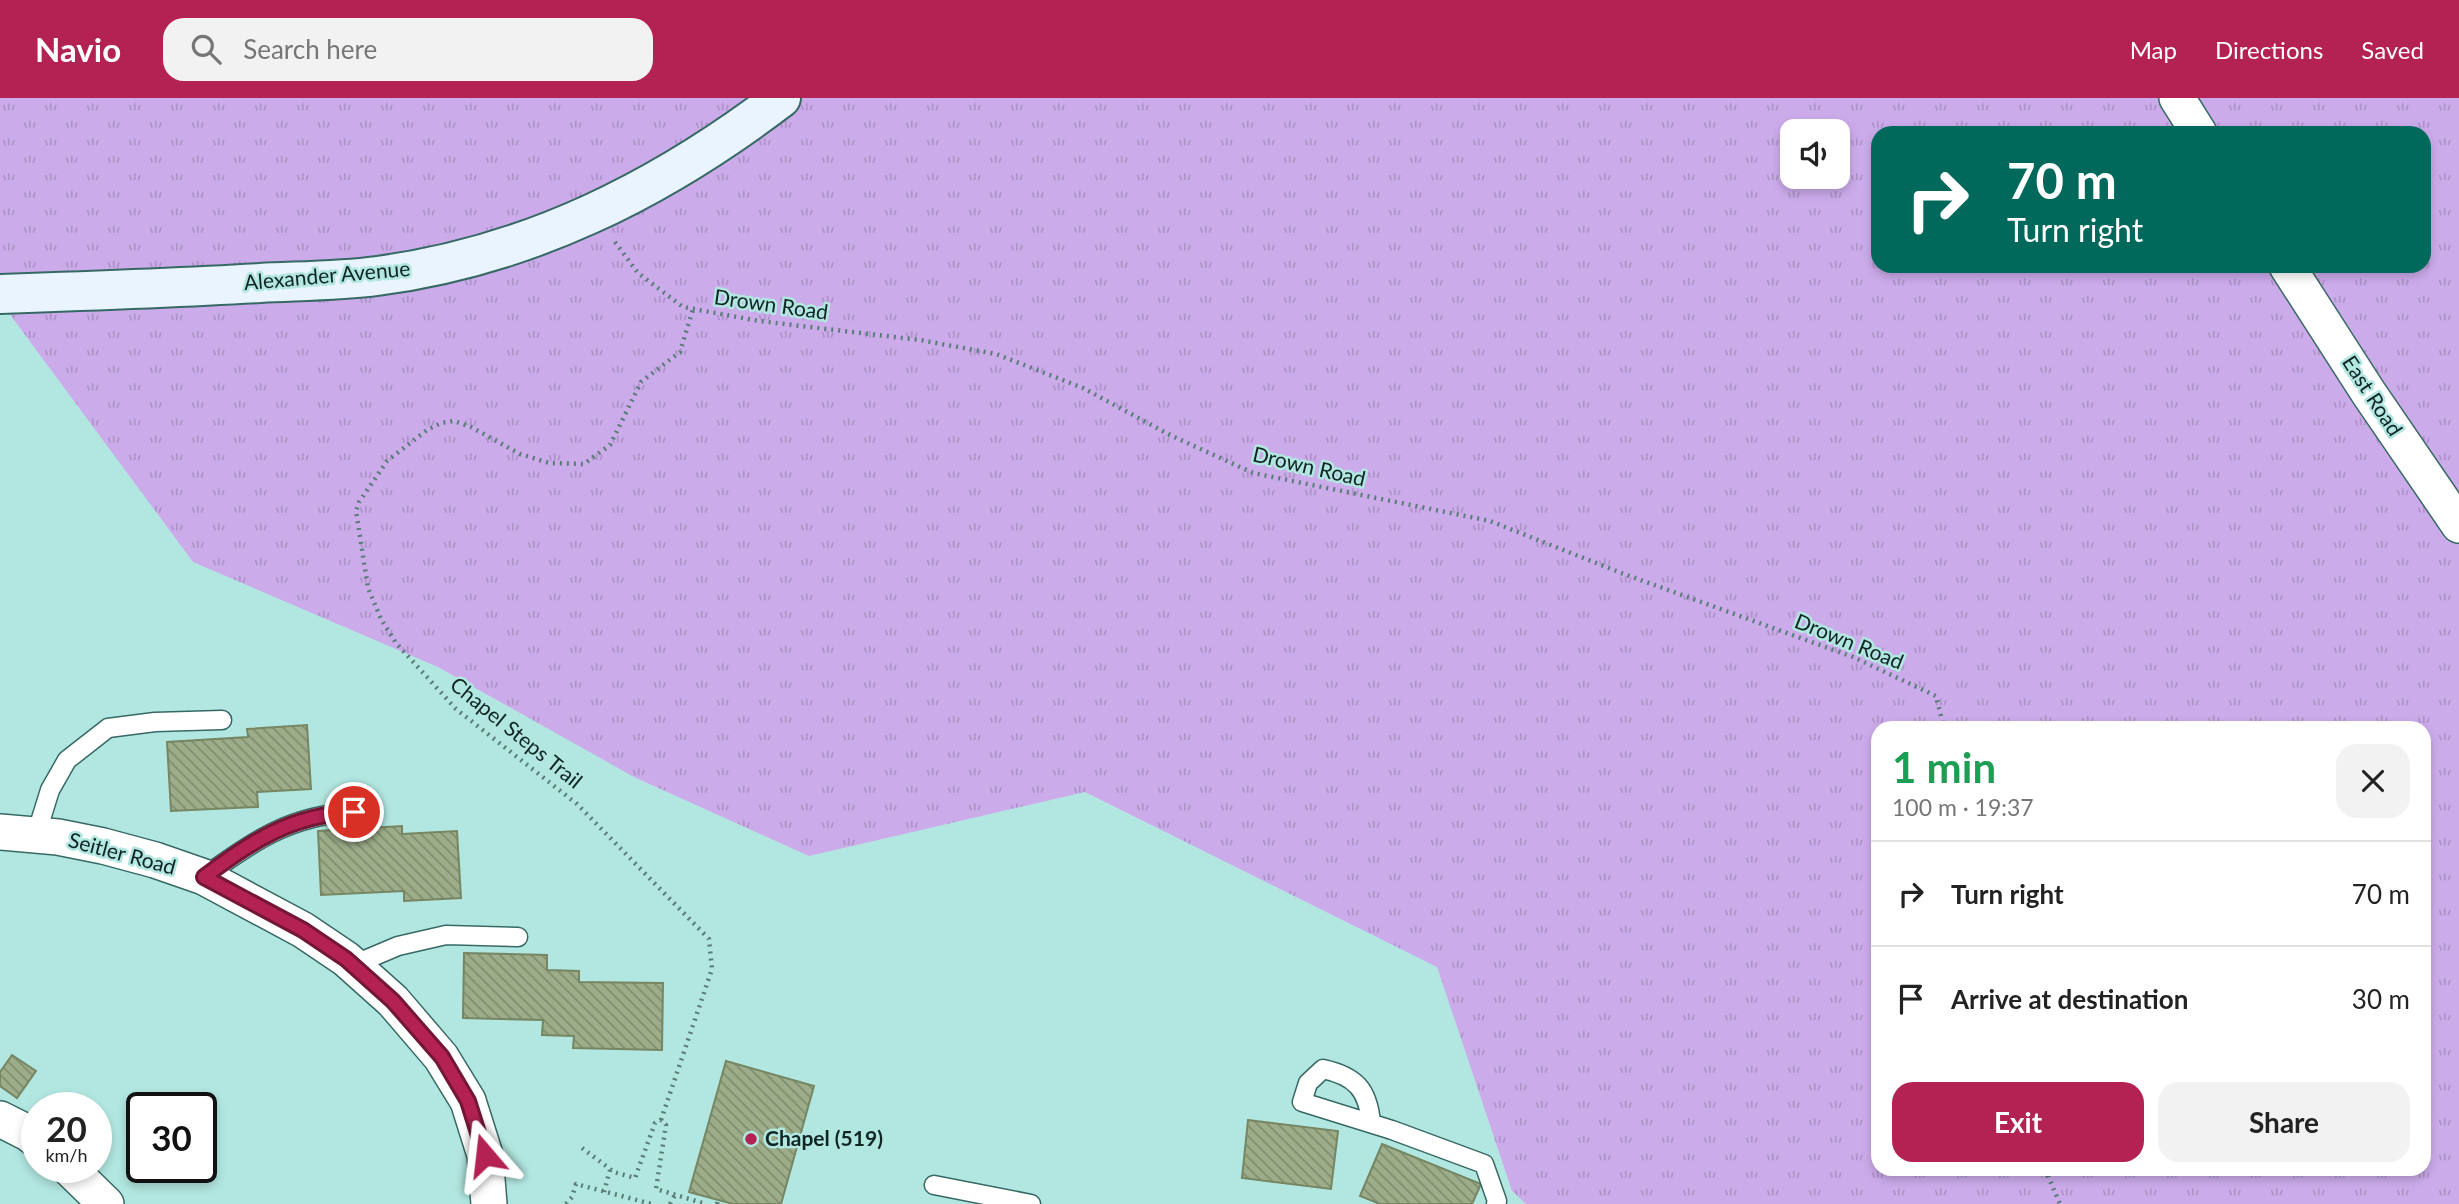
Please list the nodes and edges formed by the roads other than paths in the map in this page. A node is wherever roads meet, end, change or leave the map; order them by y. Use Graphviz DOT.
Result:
graph roads {
  1 [pos="781,98"];
  2 [pos="2177,98"];
  3 [pos="2195,126"];
  4 [pos="2292,273"];
  5 [pos="0,294"];
  6 [pos="2459,525"];
  7 [pos="222,720"];
  8 [pos="354,812"];
  9 [pos="0,832"];
  10 [pos="36,835"];
  11 [pos="204,877"];
  12 [pos="519,937"];
  13 [pos="353,965"];
  14 [pos="0,1119"];
  15 [pos="1370,1123"];
  16 [pos="21,1130"];
  17 [pos="84,1183"];
  18 [pos="934,1185"];
  19 [pos="106,1204"];
  20 [pos="489,1204"];
  21 [pos="1031,1204"];
  22 [pos="1496,1204"];
  1 -- 5 [label="main road, Alexander Avenue"];
  2 -- 3 [label="street"];
  4 -- 6 [label="street, East Road"];
  7 -- 10 [label="lane"];
  8 -- 11 [label="lane"];
  9 -- 10 [label="street, Seitler Road"];
  10 -- 11 [label="street, Seitler Road"];
  11 -- 13 [label="street, Seitler Road"];
  12 -- 13 [label="lane"];
  13 -- 20 [label="street, Seitler Road"];
  14 -- 16 [label="street"];
  15 -- 22 [label="lane"];
  17 -- 19 [label="street"];
  18 -- 21 [label="lane"];
}
